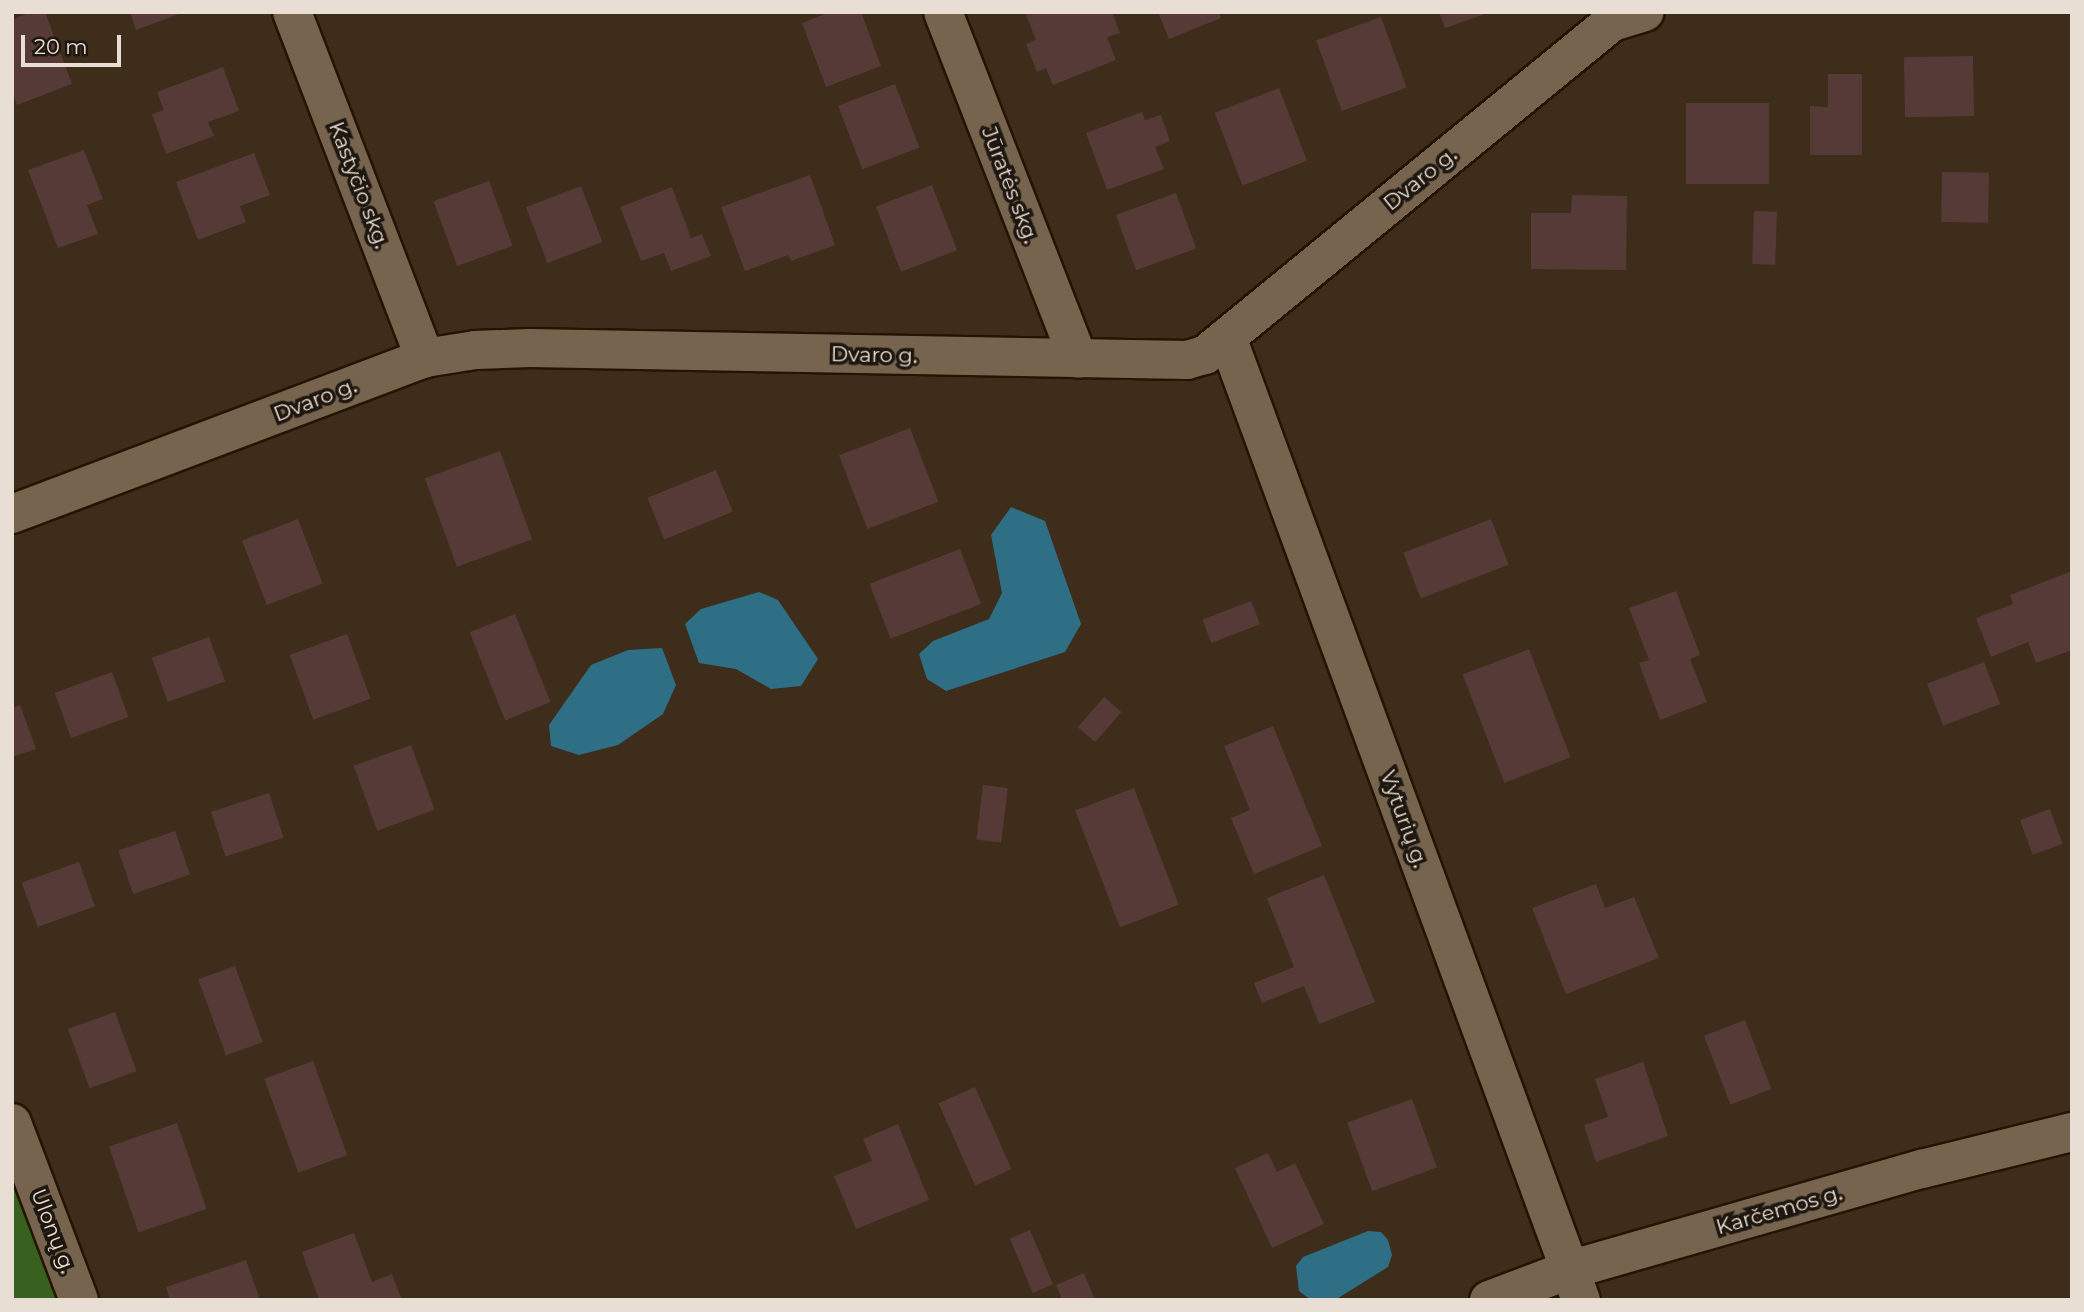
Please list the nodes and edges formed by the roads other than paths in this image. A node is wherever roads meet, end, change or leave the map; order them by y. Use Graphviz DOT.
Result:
graph roads {
  1 [pos="292,12"];
  2 [pos="943,12"];
  3 [pos="1621,16"];
  4 [pos="1227,337"];
  5 [pos="425,358"];
  6 [pos="1078,359"];
  7 [pos="12,514"];
  8 [pos="12,1123"];
  9 [pos="2072,1132"];
  10 [pos="1575,1285"];
  11 [pos="79,1300"];
  12 [pos="1489,1300"];
  1 -- 5 [label="street, Kastyčio skg."];
  2 -- 6 [label="street, Jūratės skg."];
  3 -- 4 [label="street, Dvaro g."];
  4 -- 6 [label="street, Dvaro g."];
  4 -- 10 [label="street, Vyturių g."];
  5 -- 6 [label="street, Dvaro g."];
  5 -- 7 [label="street, Dvaro g."];
  8 -- 11 [label="street, Ulonų g."];
  9 -- 10 [label="street, Karčemos g."];
  10 -- 12 [label="street, Karčemos g."];
}
